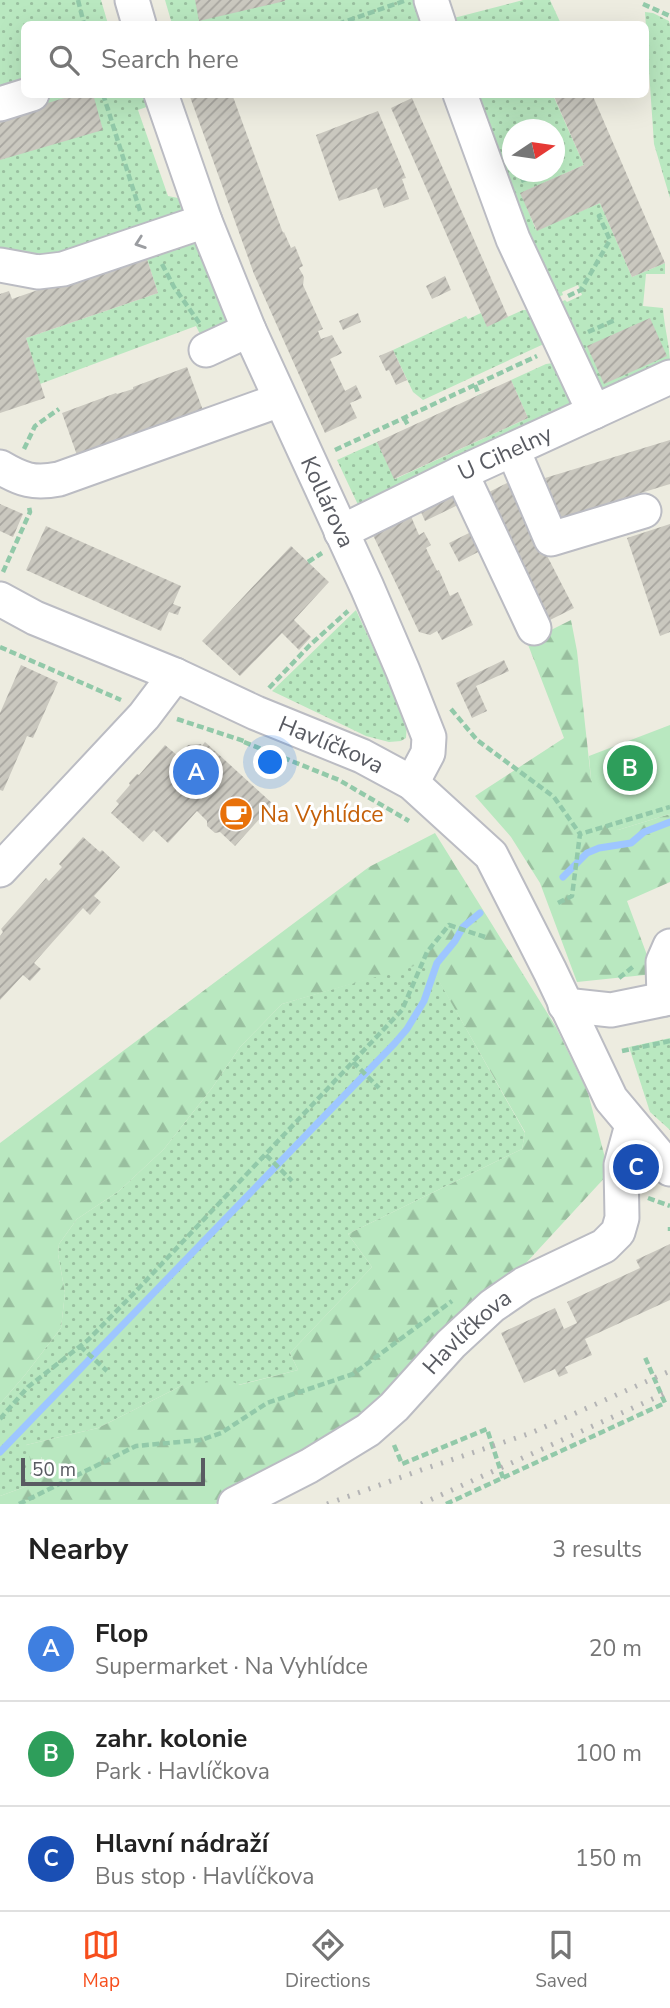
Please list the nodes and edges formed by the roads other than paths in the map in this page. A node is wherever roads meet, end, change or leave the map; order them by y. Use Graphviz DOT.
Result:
graph roads {
  1 [pos="132,0"];
  2 [pos="431,0"];
  3 [pos="138,21"];
  4 [pos="438,21"];
  5 [pos="21,97"];
  6 [pos="162,98"];
  7 [pos="461,98"];
  8 [pos="0,103"];
  9 [pos="205,221"];
  10 [pos="0,265"];
  11 [pos="249,330"];
  12 [pos="206,349"];
  13 [pos="670,377"];
  14 [pos="281,400"];
  15 [pos="594,412"];
  16 [pos="513,450"];
  17 [pos="0,467"];
  18 [pos="461,473"];
  19 [pos="644,511"];
  20 [pos="332,543"];
  21 [pos="4,579"];
  22 [pos="534,628"];
  23 [pos="175,675"];
  24 [pos="412,783"];
  25 [pos="0,870"];
  26 [pos="670,946"];
  27 [pos="667,998"];
  28 [pos="565,1004"];
  29 [pos="632,1125"];
  30 [pos="670,1169"];
  31 [pos="235,1504"];
  1 -- 3 [label="street"];
  2 -- 4 [label="street"];
  5 -- 8 [label="street"];
  6 -- 9 [label="street, Kollárova"];
  7 -- 15 [label="street"];
  9 -- 10 [label="street, one-way"];
  9 -- 11 [label="street, Kollárova"];
  11 -- 12 [label="street"];
  11 -- 14 [label="street, Kollárova"];
  13 -- 15 [label="street, U Cihelny"];
  14 -- 17 [label="street"];
  14 -- 20 [label="street, Kollárova"];
  15 -- 16 [label="street, U Cihelny"];
  16 -- 18 [label="street, U Cihelny"];
  16 -- 19 [label="street"];
  18 -- 20 [label="street, U Cihelny"];
  18 -- 22 [label="street"];
  20 -- 24 [label="street, Kollárova"];
  21 -- 23 [label="street, Havlíčkova"];
  23 -- 24 [label="street, Havlíčkova"];
  23 -- 25 [label="street"];
  24 -- 28 [label="street, Havlíčkova"];
  26 -- 27 [label="street"];
  27 -- 28 [label="street"];
  28 -- 29 [label="street, Havlíčkova"];
  29 -- 30 [label="street, Havlíčkova"];
  29 -- 31 [label="street, Havlíčkova"];
}
